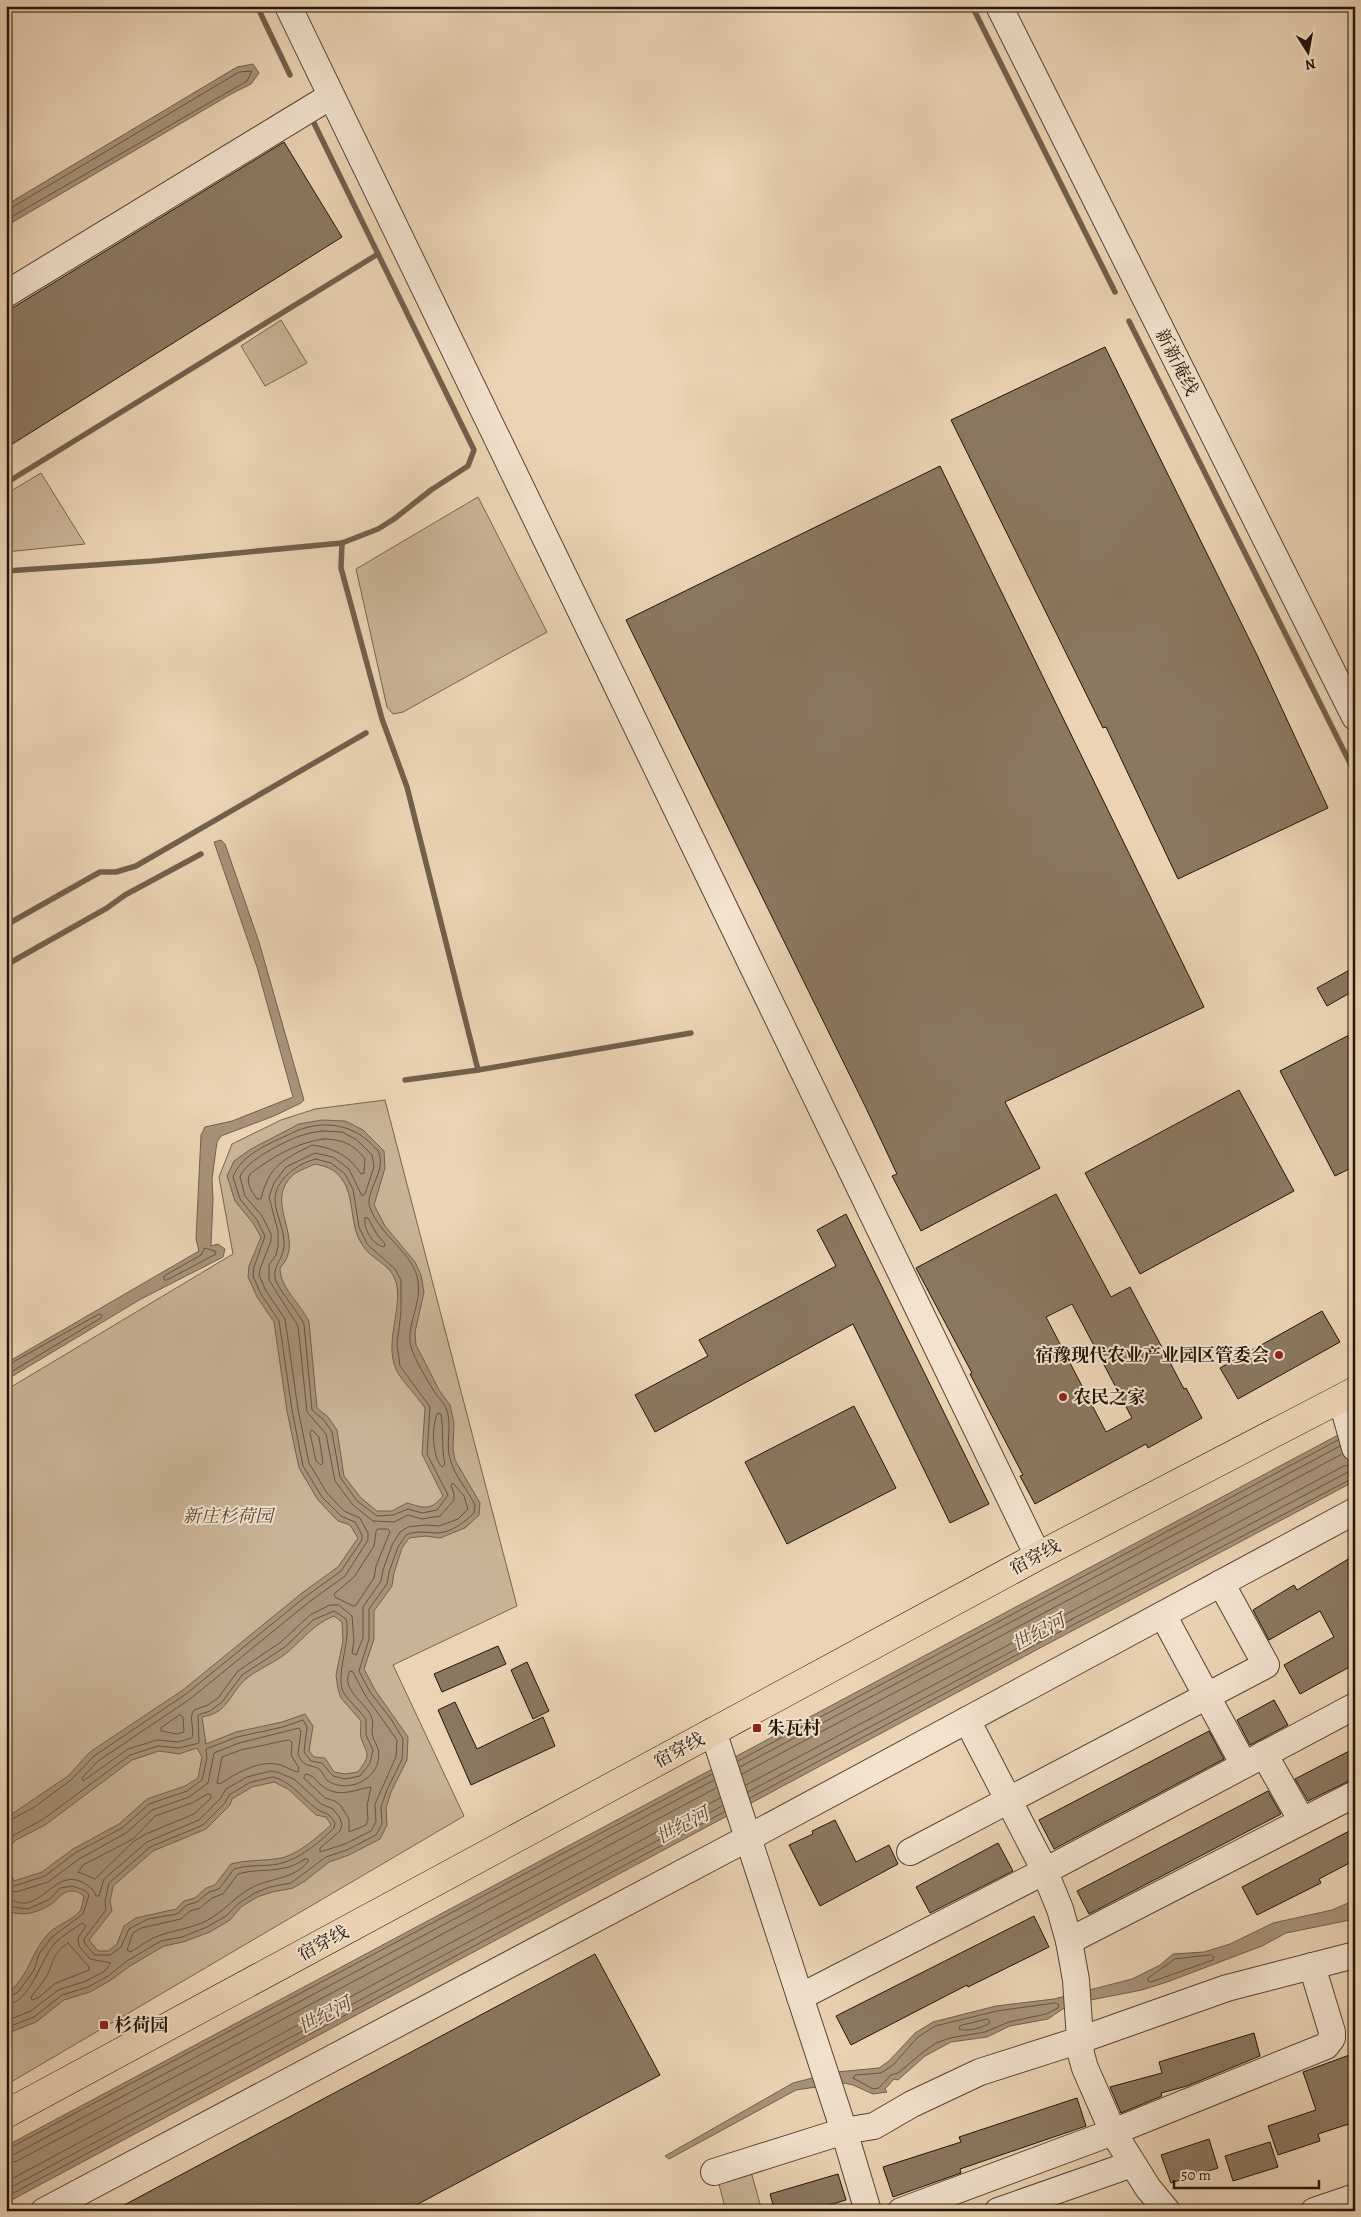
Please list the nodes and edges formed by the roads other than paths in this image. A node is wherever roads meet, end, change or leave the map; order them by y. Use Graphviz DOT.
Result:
graph roads {
  1 [pos="288,6"];
  2 [pos="999,6"];
  3 [pos="331,96"];
  4 [pos="6,294"];
  5 [pos="1355,717"];
  6 [pos="1348,1403"];
  7 [pos="1355,1448"];
  8 [pos="1355,1511"];
  9 [pos="1038,1556"];
  10 [pos="1221,1583"];
  11 [pos="1163,1615"];
  12 [pos="1207,1696"];
  13 [pos="1355,1706"];
  14 [pos="967,1720"];
  15 [pos="717,1741"];
  16 [pos="1254,1760"];
  17 [pos="1355,1794"];
  18 [pos="1008,1800"];
  19 [pos="1302,1821"];
  20 [pos="747,1834"];
  21 [pos="910,1852"];
  22 [pos="1045,1871"];
  23 [pos="1069,1941"];
  24 [pos="1355,1955"];
  25 [pos="1312,1966"];
  26 [pos="800,1997"];
  27 [pos="1080,2040"];
  28 [pos="6,2114"];
  29 [pos="844,2131"];
  30 [pos="1113,2132"];
  31 [pos="1132,2164"];
  32 [pos="714,2172"];
  33 [pos="1355,2197"];
  34 [pos="44,2211"];
  35 [pos="868,2211"];
  36 [pos="900,2211"];
  37 [pos="998,2211"];
  38 [pos="1167,2211"];
  39 [pos="1314,2211"];
  1 -- 3 [label="street"];
  2 -- 5 [label="street, 新新庵线"];
  3 -- 4 [label="street"];
  3 -- 9 [label="street"];
  6 -- 7 [label="street"];
  6 -- 9 [label="main road, 宿穿线"];
  8 -- 10 [label="street"];
  9 -- 15 [label="main road, 宿穿线"];
  10 -- 11 [label="street"];
  10 -- 12 [label="street"];
  11 -- 12 [label="street"];
  11 -- 14 [label="street"];
  12 -- 16 [label="street"];
  12 -- 18 [label="street"];
  13 -- 16 [label="street"];
  14 -- 18 [label="street"];
  14 -- 20 [label="street"];
  15 -- 20 [label="street"];
  15 -- 28 [label="main road, 宿穿线"];
  16 -- 19 [label="street"];
  16 -- 22 [label="street"];
  17 -- 19 [label="street"];
  18 -- 21 [label="street"];
  18 -- 22 [label="street"];
  19 -- 23 [label="street"];
  20 -- 26 [label="street"];
  20 -- 34 [label="street"];
  22 -- 23 [label="street"];
  22 -- 26 [label="street"];
  23 -- 27 [label="street"];
  24 -- 25 [label="street"];
  25 -- 27 [label="street"];
  25 -- 30 [label="street"];
  26 -- 29 [label="street"];
  27 -- 29 [label="street"];
  27 -- 30 [label="street"];
  29 -- 32 [label="street"];
  29 -- 35 [label="street"];
  30 -- 31 [label="street"];
  30 -- 36 [label="street"];
  31 -- 37 [label="street"];
  31 -- 38 [label="street"];
  33 -- 39 [label="street"];
}
